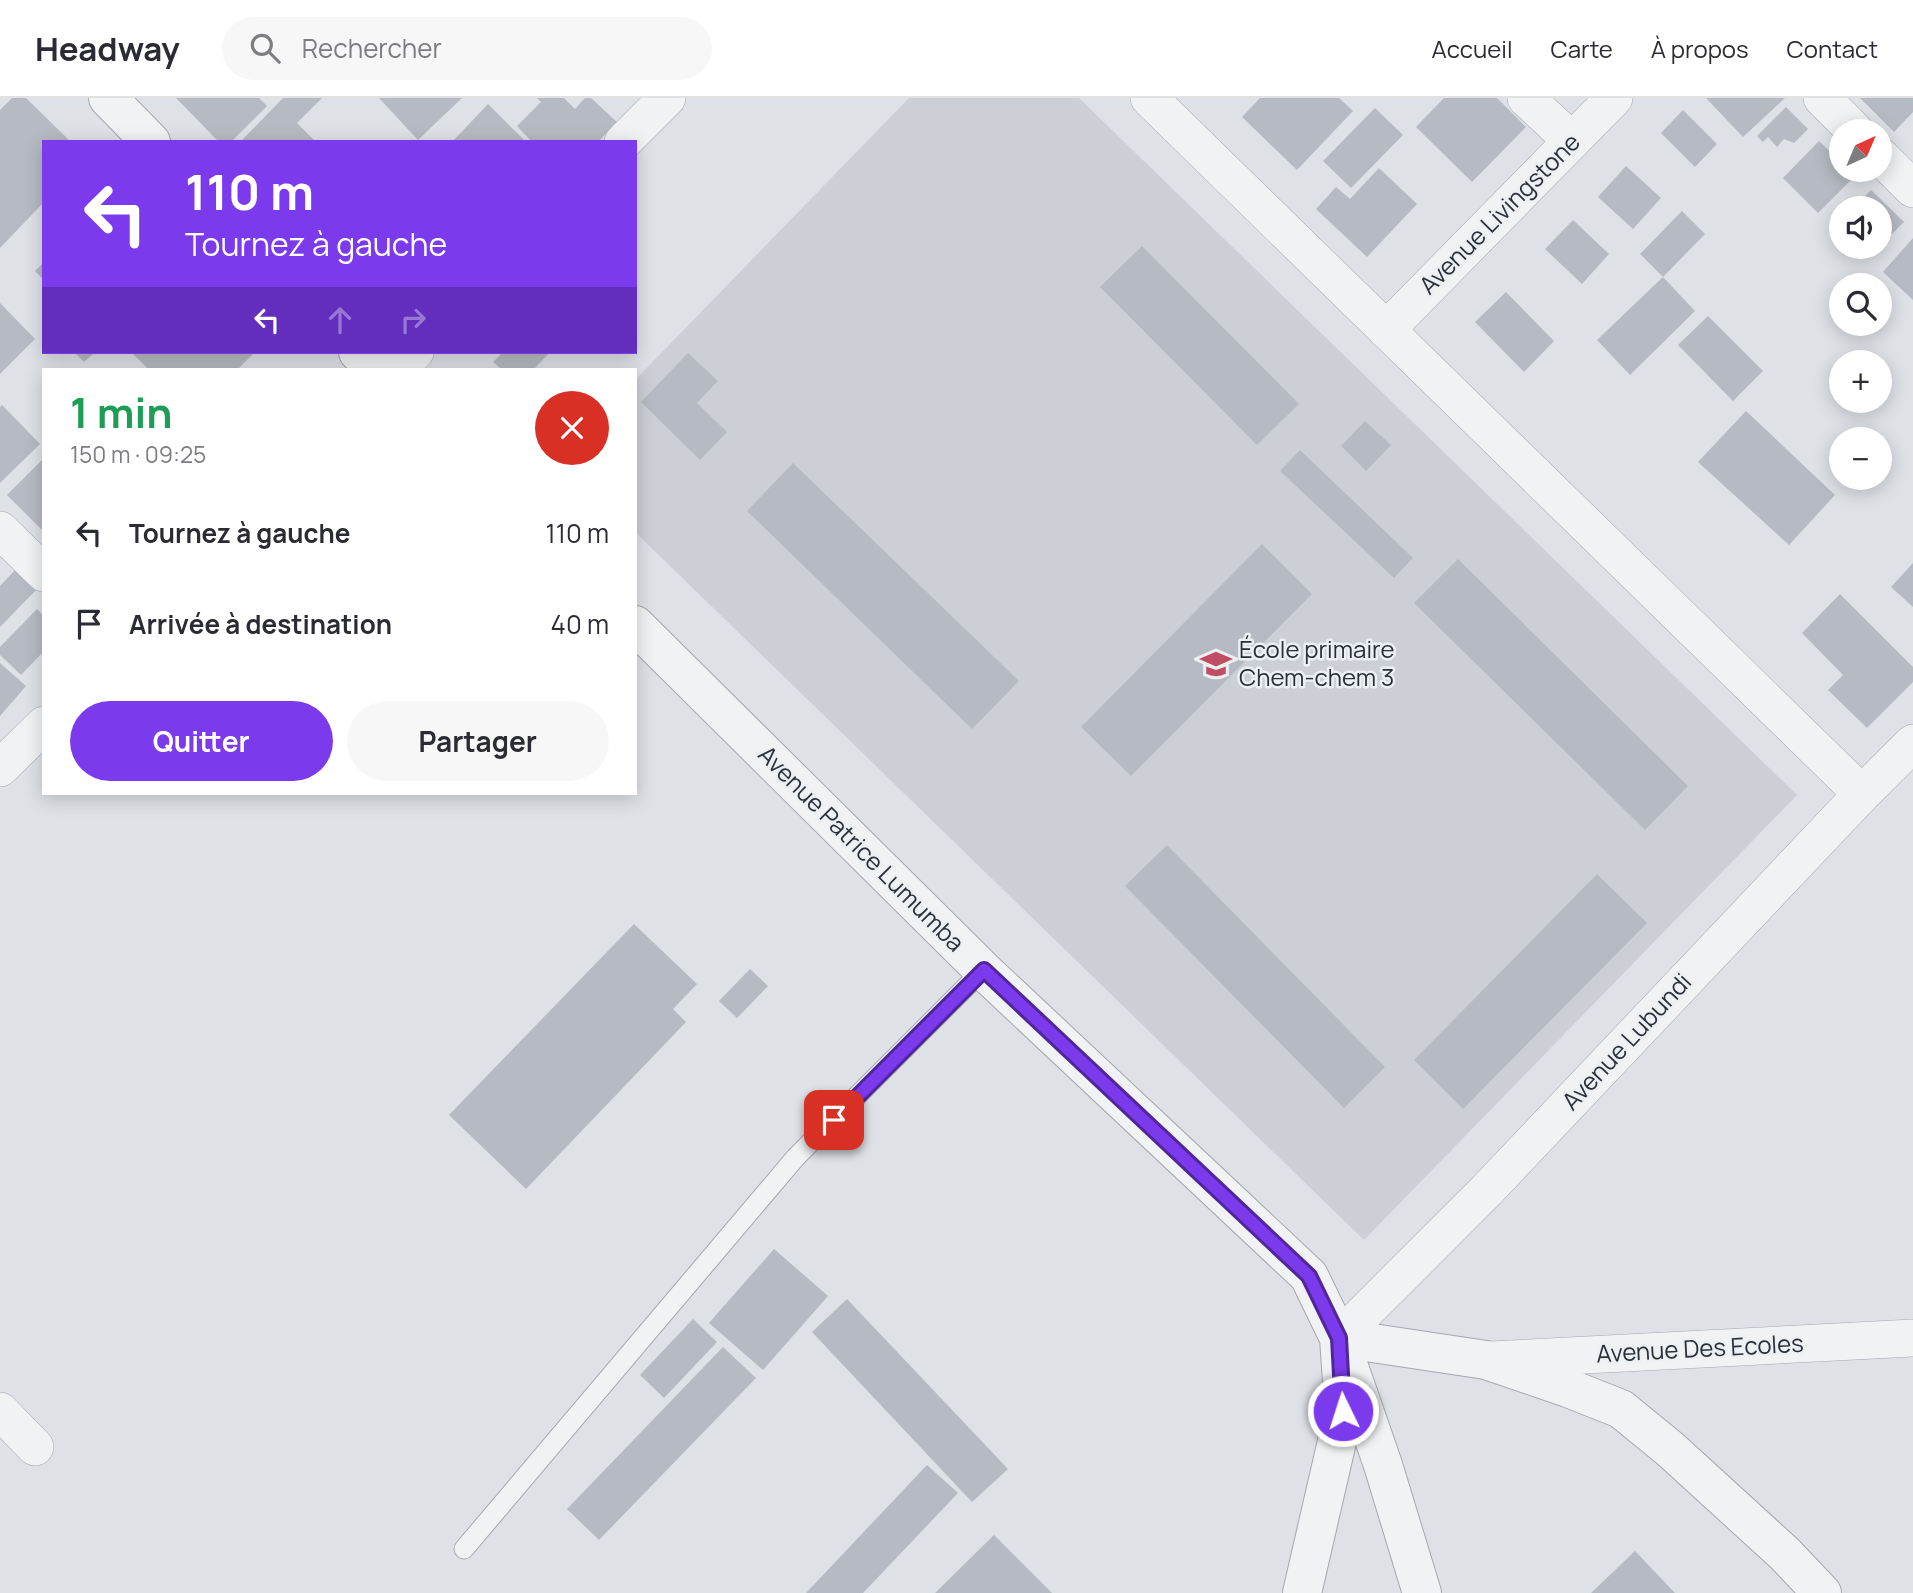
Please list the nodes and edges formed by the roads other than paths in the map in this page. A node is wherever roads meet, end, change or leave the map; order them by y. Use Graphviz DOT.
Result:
graph roads {
  1 [pos="108,98"];
  2 [pos="1149,98"];
  3 [pos="1526,98"];
  4 [pos="1614,98"];
  5 [pos="1822,98"];
  6 [pos="1843,119"];
  7 [pos="149,140"];
  8 [pos="1572,141"];
  9 [pos="1892,168"];
  10 [pos="1913,190"];
  11 [pos="1386,330"];
  12 [pos="360,354"];
  13 [pos="413,354"];
  14 [pos="375,368"];
  15 [pos="398,368"];
  16 [pos="0,530"];
  17 [pos="42,571"];
  18 [pos="637,627"];
  19 [pos="42,726"];
  20 [pos="1913,743"];
  21 [pos="0,768"];
  22 [pos="1862,794"];
  23 [pos="984,970"];
  24 [pos="1339,1338"];
  25 [pos="1913,1338"];
  26 [pos="1486,1360"];
  27 [pos="0,1412"];
  28 [pos="35,1447"];
  29 [pos="464,1549"];
  30 [pos="1302,1593"];
  31 [pos="1422,1593"];
  32 [pos="1822,1593"];
  1 -- 7 [label="street"];
  2 -- 11 [label="street"];
  3 -- 8 [label="street"];
  4 -- 8 [label="street, Avenue Livingstone"];
  5 -- 6 [label="street"];
  8 -- 11 [label="street, Avenue Livingstone"];
  9 -- 10 [label="street"];
  11 -- 22 [label="street"];
  12 -- 14 [label="street"];
  13 -- 15 [label="street"];
  16 -- 17 [label="street"];
  18 -- 23 [label="street, Avenue Patrice Lumumba"];
  19 -- 21 [label="street"];
  20 -- 22 [label="street, Avenue Lubundi"];
  22 -- 24 [label="street, Avenue Lubundi"];
  23 -- 24 [label="street, Avenue Patrice Lumumba"];
  23 -- 29 [label="lane"];
  24 -- 26 [label="street"];
  24 -- 30 [label="street, Avenue Patrice Lumumba"];
  24 -- 31 [label="street"];
  25 -- 26 [label="street, Avenue Des Ecoles"];
  26 -- 32 [label="street"];
  27 -- 28 [label="street"];
}
